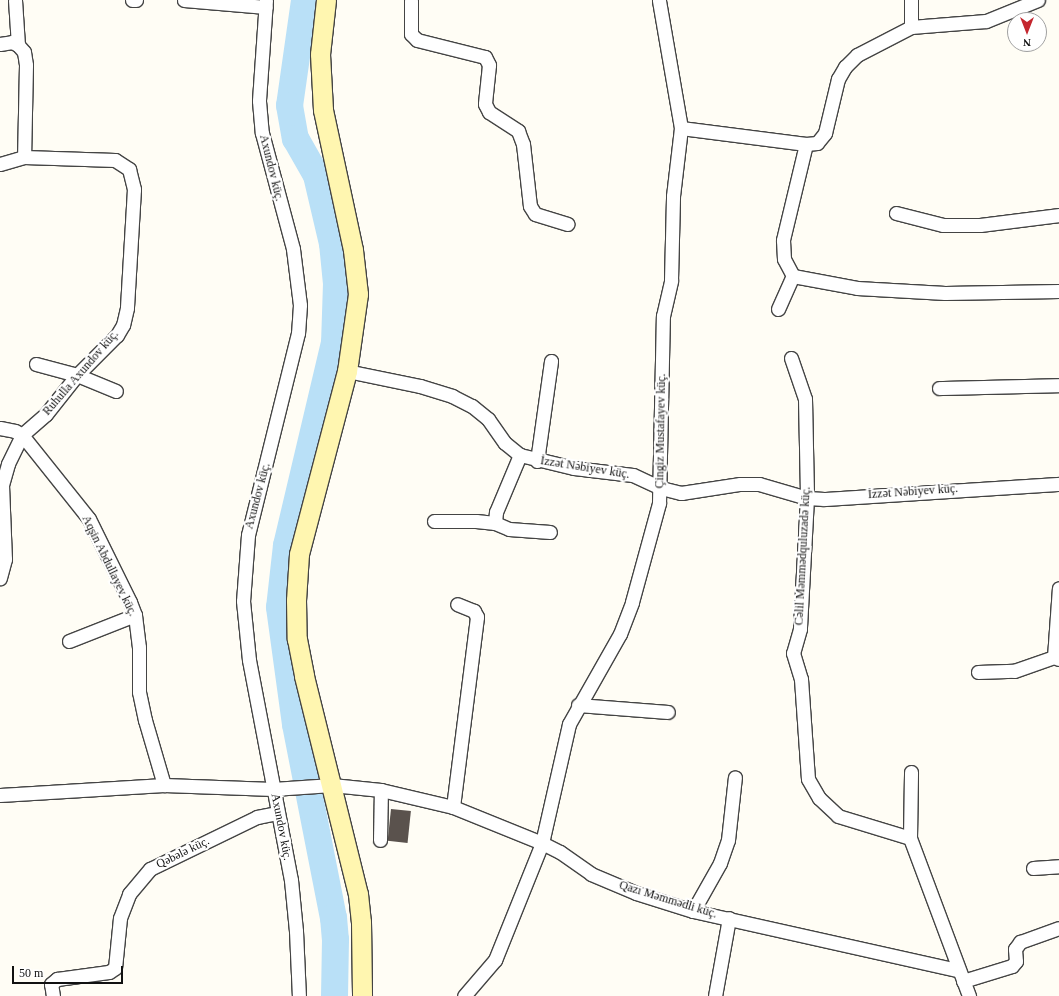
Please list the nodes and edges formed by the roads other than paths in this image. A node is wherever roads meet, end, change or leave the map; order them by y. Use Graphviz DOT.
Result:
graph roads {
  1 [pos="15,0"];
  2 [pos="132,0"];
  3 [pos="136,0"];
  4 [pos="184,0"];
  5 [pos="326,0"];
  6 [pos="411,0"];
  7 [pos="659,0"];
  8 [pos="910,0"];
  9 [pos="1038,0"];
  10 [pos="266,4"];
  11 [pos="911,27"];
  12 [pos="0,44"];
  13 [pos="18,45"];
  14 [pos="681,128"];
  15 [pos="806,144"];
  16 [pos="24,157"];
  17 [pos="0,164"];
  18 [pos="896,213"];
  19 [pos="1059,215"];
  20 [pos="568,224"];
  21 [pos="793,276"];
  22 [pos="1059,291"];
  23 [pos="778,309"];
  24 [pos="791,358"];
  25 [pos="551,361"];
  26 [pos="36,364"];
  27 [pos="347,371"];
  28 [pos="77,375"];
  29 [pos="1059,385"];
  30 [pos="939,388"];
  31 [pos="116,391"];
  32 [pos="0,428"];
  33 [pos="22,435"];
  34 [pos="520,455"];
  35 [pos="537,461"];
  36 [pos="1059,484"];
  37 [pos="660,488"];
  38 [pos="806,498"];
  39 [pos="434,521"];
  40 [pos="496,524"];
  41 [pos="550,532"];
  42 [pos="0,578"];
  43 [pos="1059,588"];
  44 [pos="456,604"];
  45 [pos="135,615"];
  46 [pos="69,642"];
  47 [pos="1057,658"];
  48 [pos="978,672"];
  49 [pos="578,705"];
  50 [pos="668,712"];
  51 [pos="911,772"];
  52 [pos="735,777"];
  53 [pos="164,785"];
  54 [pos="327,785"];
  55 [pos="273,789"];
  56 [pos="381,790"];
  57 [pos="0,796"];
  58 [pos="453,807"];
  59 [pos="278,813"];
  60 [pos="910,838"];
  61 [pos="380,840"];
  62 [pos="542,843"];
  63 [pos="1059,866"];
  64 [pos="1033,868"];
  65 [pos="693,910"];
  66 [pos="729,918"];
  67 [pos="1059,928"];
  68 [pos="960,975"];
  69 [pos="53,996"];
  70 [pos="299,996"];
  71 [pos="362,996"];
  72 [pos="464,996"];
  73 [pos="714,996"];
  74 [pos="969,996"];
  1 -- 13 [label="street"];
  2 -- 3 [label="street"];
  4 -- 10 [label="street"];
  5 -- 27 [label="street"];
  6 -- 20 [label="street"];
  7 -- 14 [label="street, Çingiz Mustafayev küç."];
  8 -- 11 [label="street"];
  9 -- 11 [label="street"];
  10 -- 55 [label="street, Axundov küç."];
  11 -- 15 [label="street"];
  12 -- 13 [label="street"];
  13 -- 16 [label="street"];
  14 -- 15 [label="street"];
  14 -- 37 [label="street, Çingiz Mustafayev küç."];
  15 -- 21 [label="street"];
  16 -- 17 [label="street, Ruhulla Axundov küç."];
  16 -- 28 [label="street, Ruhulla Axundov küç."];
  18 -- 19 [label="street"];
  21 -- 22 [label="street"];
  21 -- 23 [label="street"];
  24 -- 38 [label="street, Cəlil Məmmədquluzadə küç."];
  25 -- 35 [label="street"];
  26 -- 28 [label="street"];
  27 -- 34 [label="street, İzzət Nəbiyev küç."];
  27 -- 54 [label="street"];
  28 -- 31 [label="street"];
  28 -- 33 [label="street, Ruhulla Axundov küç."];
  29 -- 30 [label="street"];
  32 -- 33 [label="street"];
  33 -- 42 [label="street, Ruhulla Axundov küç."];
  33 -- 45 [label="street, Aqşin Abdullayev küç."];
  34 -- 35 [label="street, İzzət Nəbiyev küç."];
  34 -- 40 [label="street"];
  35 -- 37 [label="street, İzzət Nəbiyev küç."];
  36 -- 38 [label="street, İzzət Nəbiyev küç."];
  37 -- 38 [label="street, İzzət Nəbiyev küç."];
  37 -- 49 [label="street, Çingiz Mustafayev küç."];
  38 -- 60 [label="street, Cəlil Məmmədquluzadə küç."];
  39 -- 40 [label="street"];
  40 -- 41 [label="street"];
  43 -- 47 [label="street"];
  44 -- 58 [label="street"];
  45 -- 46 [label="street"];
  45 -- 53 [label="street, Aqşin Abdullayev küç."];
  47 -- 48 [label="street"];
  49 -- 50 [label="street"];
  49 -- 62 [label="street, Çingiz Mustafayev küç."];
  51 -- 60 [label="street"];
  52 -- 65 [label="street"];
  53 -- 55 [label="street, Qazı Məmmədli küç."];
  53 -- 57 [label="street, Qazı Məmmədli küç."];
  54 -- 55 [label="street, Qazı Məmmədli küç."];
  54 -- 56 [label="street, Qazı Məmmədli küç."];
  54 -- 71 [label="street"];
  55 -- 59 [label="street, Axundov küç."];
  56 -- 58 [label="street, Qazı Məmmədli küç."];
  56 -- 61 [label="street"];
  58 -- 62 [label="street, Qazı Məmmədli küç."];
  59 -- 69 [label="street, Qəbələ küç."];
  59 -- 70 [label="street, Axundov küç."];
  60 -- 68 [label="street"];
  62 -- 65 [label="street, Qazı Məmmədli küç."];
  62 -- 72 [label="street, Çingiz Mustafayev küç."];
  63 -- 64 [label="street"];
  65 -- 66 [label="street, Qazı Məmmədli küç."];
  66 -- 68 [label="street, Qazı Məmmədli küç."];
  66 -- 73 [label="street"];
  67 -- 68 [label="street"];
  68 -- 74 [label="street"];
}
